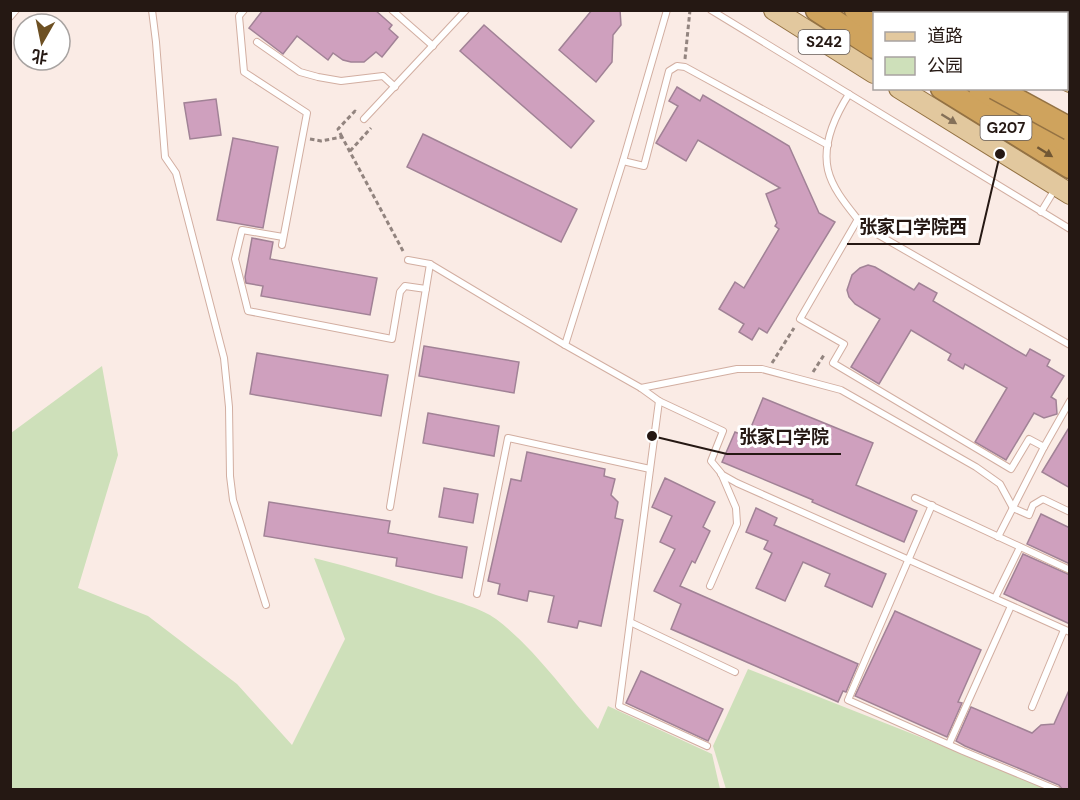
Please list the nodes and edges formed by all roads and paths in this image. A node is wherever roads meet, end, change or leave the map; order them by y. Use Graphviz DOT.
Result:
graph roads {
  1 [pos="16,10"];
  2 [pos="152,10"];
  3 [pos="244,10"];
  4 [pos="392,10"];
  5 [pos="466,10"];
  6 [pos="667,10"];
  7 [pos="690,10"];
  8 [pos="711,10"];
  9 [pos="774,10"];
  10 [pos="817,10"];
  11 [pos="856,10"];
  12 [pos="10,17"];
  13 [pos="873,22"];
  14 [pos="257,42"];
  15 [pos="433,46"];
  16 [pos="873,46"];
  17 [pos="685,67"];
  18 [pos="873,72"];
  19 [pos="395,87"];
  20 [pos="902,90"];
  21 [pos="945,90"];
  22 [pos="983,90"];
  23 [pos="998,90"];
  24 [pos="1006,90"];
  25 [pos="849,94"];
  26 [pos="364,119"];
  27 [pos="1070,130"];
  28 [pos="342,137"];
  29 [pos="302,138"];
  30 [pos="1070,144"];
  31 [pos="828,145"];
  32 [pos="350,151"];
  33 [pos="623,161"];
  34 [pos="1070,167"];
  35 [pos="1063,190"];
  36 [pos="1041,212"];
  37 [pos="858,219"];
  38 [pos="1070,229"];
  39 [pos="283,237"];
  40 [pos="282,245"];
  41 [pos="408,260"];
  42 [pos="430,264"];
  43 [pos="426,290"];
  44 [pos="800,319"];
  45 [pos="835,338"];
  46 [pos="565,345"];
  47 [pos="1070,345"];
  48 [pos="767,370"];
  49 [pos="808,381"];
  50 [pos="641,388"];
  51 [pos="659,401"];
  52 [pos="1070,401"];
  53 [pos="1044,447"];
  54 [pos="650,469"];
  55 [pos="721,473"];
  56 [pos="915,498"];
  57 [pos="932,505"];
  58 [pos="390,507"];
  59 [pos="1013,508"];
  60 [pos="1070,512"];
  61 [pos="998,537"];
  62 [pos="1020,547"];
  63 [pos="908,560"];
  64 [pos="1070,570"];
  65 [pos="710,586"];
  66 [pos="477,594"];
  67 [pos="995,598"];
  68 [pos="266,605"];
  69 [pos="1011,606"];
  70 [pos="630,622"];
  71 [pos="1066,631"];
  72 [pos="735,672"];
  73 [pos="1032,707"];
  74 [pos="949,744"];
  75 [pos="707,746"];
  76 [pos="1057,789"];
  1 -- 12 [label="lane"];
  2 -- 68 [label="lane"];
  3 -- 29 [label="lane"];
  4 -- 15 [label="lane"];
  5 -- 15 [label="lane"];
  6 -- 33 [label="lane"];
  7 -- 17 [label="path"];
  8 -- 25 [label="lane"];
  9 -- 18 [label="main road, S242"];
  10 -- 16 [label="highway"];
  11 -- 13 [label="highway"];
  14 -- 19 [label="lane"];
  15 -- 19 [label="lane"];
  17 -- 31 [label="lane"];
  17 -- 33 [label="lane"];
  19 -- 26 [label="lane"];
  20 -- 35 [label="main road, one-way"];
  21 -- 34 [label="highway, G207, one-way"];
  22 -- 30 [label="highway, G207"];
  23 -- 27 [label="highway, bridge"];
  24 -- 27 [label="main road"];
  25 -- 31 [label="lane"];
  25 -- 36 [label="lane"];
  26 -- 28 [label="path"];
  26 -- 32 [label="path"];
  28 -- 29 [label="path"];
  28 -- 32 [label="path"];
  29 -- 39 [label="lane"];
  31 -- 37 [label="lane"];
  32 -- 41 [label="path"];
  33 -- 46 [label="lane"];
  35 -- 36 [label="lane"];
  36 -- 38 [label="lane"];
  37 -- 44 [label="lane"];
  37 -- 47 [label="lane"];
  39 -- 40 [label="lane"];
  39 -- 43 [label="lane"];
  41 -- 42 [label="lane"];
  42 -- 43 [label="lane"];
  42 -- 46 [label="lane"];
  43 -- 58 [label="lane"];
  44 -- 45 [label="lane"];
  44 -- 48 [label="path"];
  45 -- 49 [label="path"];
  45 -- 53 [label="lane"];
  46 -- 50 [label="lane"];
  48 -- 49 [label="lane"];
  48 -- 50 [label="lane"];
  49 -- 59 [label="lane"];
  50 -- 51 [label="lane"];
  51 -- 54 [label="lane"];
  51 -- 55 [label="lane"];
  52 -- 53 [label="lane"];
  53 -- 59 [label="lane"];
  54 -- 66 [label="lane"];
  54 -- 70 [label="lane"];
  55 -- 63 [label="lane"];
  55 -- 65 [label="lane"];
  56 -- 57 [label="lane"];
  57 -- 61 [label="lane"];
  57 -- 63 [label="lane"];
  59 -- 60 [label="lane"];
  59 -- 61 [label="lane"];
  61 -- 62 [label="lane"];
  62 -- 64 [label="lane"];
  62 -- 67 [label="lane"];
  63 -- 67 [label="lane"];
  63 -- 74 [label="lane"];
  67 -- 69 [label="lane"];
  69 -- 71 [label="lane"];
  69 -- 74 [label="lane"];
  70 -- 72 [label="lane"];
  70 -- 75 [label="lane"];
  71 -- 73 [label="lane"];
  74 -- 76 [label="lane"];
}
